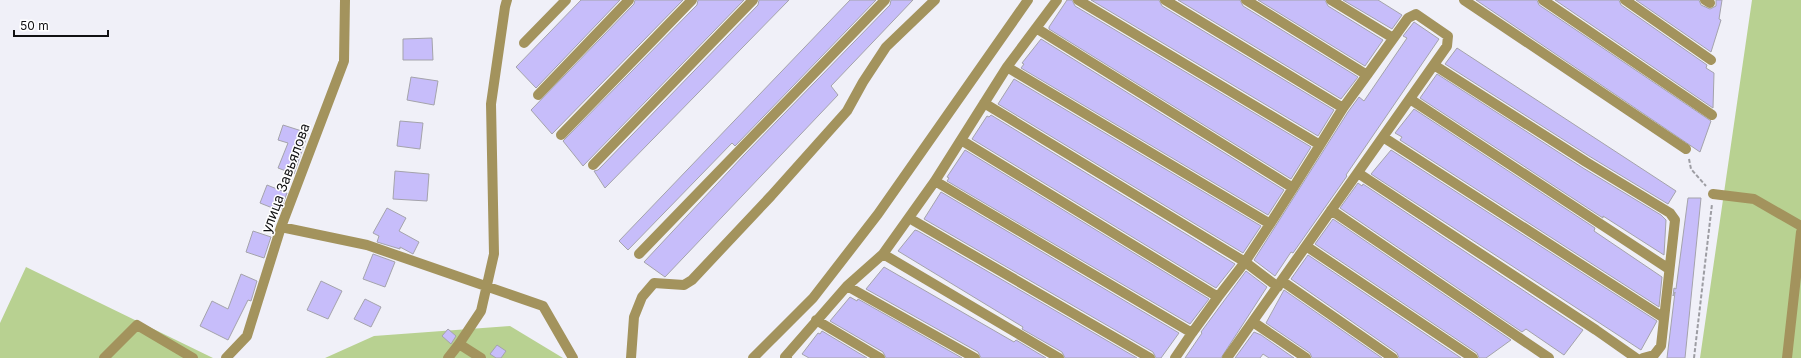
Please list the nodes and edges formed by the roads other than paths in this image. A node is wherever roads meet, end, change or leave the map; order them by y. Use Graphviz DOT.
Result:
graph roads {
  1 [pos="345,0"];
  2 [pos="507,0"];
  3 [pos="566,0"];
  4 [pos="629,0"];
  5 [pos="692,0"];
  6 [pos="753,0"];
  7 [pos="885,0"];
  8 [pos="935,0"];
  9 [pos="1028,0"];
  10 [pos="1057,0"];
  11 [pos="1078,0"];
  12 [pos="1165,0"];
  13 [pos="1246,0"];
  14 [pos="1331,0"];
  15 [pos="1464,0"];
  16 [pos="1543,0"];
  17 [pos="1625,0"];
  18 [pos="1036,28"];
  19 [pos="1393,38"];
  20 [pos="524,43"];
  21 [pos="1711,60"];
  22 [pos="1434,65"];
  23 [pos="1007,67"];
  24 [pos="1367,75"];
  25 [pos="538,95"];
  26 [pos="1410,99"];
  27 [pos="984,103"];
  28 [pos="1343,108"];
  29 [pos="1712,115"];
  30 [pos="561,135"];
  31 [pos="1383,137"];
  32 [pos="961,140"];
  33 [pos="1320,145"];
  34 [pos="1686,149"];
  35 [pos="593,165"];
  36 [pos="1358,173"];
  37 [pos="935,181"];
  38 [pos="1293,188"];
  39 [pos="1713,194"];
  40 [pos="1331,210"];
  41 [pos="909,218"];
  42 [pos="1270,224"];
  43 [pos="281,226"];
  44 [pos="1801,226"];
  45 [pos="1801,232"];
  46 [pos="1306,246"];
  47 [pos="639,254"];
  48 [pos="884,254"];
  49 [pos="1245,262"];
  50 [pos="1669,269"];
  51 [pos="1280,284"];
  52 [pos="487,286"];
  53 [pos="847,286"];
  54 [pos="1218,297"];
  55 [pos="1664,318"];
  56 [pos="816,320"];
  57 [pos="1253,322"];
  58 [pos="1192,333"];
  59 [pos="459,344"];
  60 [pos="104,358"];
  61 [pos="193,358"];
  62 [pos="226,358"];
  63 [pos="448,358"];
  64 [pos="481,358"];
  65 [pos="573,358"];
  66 [pos="631,358"];
  67 [pos="753,358"];
  68 [pos="787,358"];
  69 [pos="880,358"];
  70 [pos="975,358"];
  71 [pos="1059,358"];
  72 [pos="1150,358"];
  73 [pos="1175,358"];
  74 [pos="1228,358"];
  75 [pos="1306,358"];
  76 [pos="1393,358"];
  77 [pos="1473,358"];
  78 [pos="1550,358"];
  79 [pos="1636,358"];
  80 [pos="1643,358"];
  81 [pos="1787,358"];
  1 -- 43 [label="street, улица Завьялова"];
  2 -- 52 [label="street"];
  3 -- 20 [label="street"];
  4 -- 25 [label="street"];
  5 -- 30 [label="street"];
  6 -- 35 [label="street"];
  7 -- 47 [label="street"];
  8 -- 66 [label="street"];
  9 -- 67 [label="street"];
  10 -- 18 [label="street"];
  11 -- 33 [label="street"];
  12 -- 28 [label="street"];
  13 -- 24 [label="street"];
  14 -- 19 [label="street"];
  15 -- 34 [label="street"];
  16 -- 29 [label="street"];
  17 -- 21 [label="street"];
  18 -- 23 [label="street"];
  18 -- 38 [label="street"];
  19 -- 22 [label="street"];
  19 -- 24 [label="street"];
  22 -- 26 [label="street"];
  22 -- 50 [label="street"];
  23 -- 27 [label="street"];
  23 -- 42 [label="street"];
  24 -- 28 [label="street"];
  26 -- 31 [label="street"];
  26 -- 50 [label="street"];
  27 -- 32 [label="street"];
  27 -- 49 [label="street"];
  28 -- 33 [label="street"];
  31 -- 36 [label="street"];
  31 -- 55 [label="street"];
  32 -- 37 [label="street"];
  32 -- 54 [label="street"];
  33 -- 38 [label="street"];
  36 -- 40 [label="street"];
  36 -- 79 [label="street"];
  37 -- 41 [label="street"];
  37 -- 58 [label="street"];
  38 -- 42 [label="street"];
  39 -- 44 [label="street"];
  40 -- 46 [label="street"];
  40 -- 78 [label="street"];
  41 -- 48 [label="street"];
  41 -- 72 [label="street"];
  42 -- 49 [label="street"];
  43 -- 52 [label="street"];
  43 -- 62 [label="street, улица Завьялова"];
  45 -- 81 [label="street"];
  46 -- 51 [label="street"];
  46 -- 77 [label="street"];
  48 -- 53 [label="street"];
  48 -- 71 [label="street"];
  49 -- 51 [label="street"];
  49 -- 54 [label="street"];
  50 -- 55 [label="street"];
  51 -- 57 [label="street"];
  51 -- 76 [label="street"];
  52 -- 59 [label="street"];
  52 -- 65 [label="street"];
  53 -- 56 [label="street"];
  53 -- 70 [label="street"];
  54 -- 58 [label="street"];
  55 -- 80 [label="street"];
  56 -- 68 [label="street"];
  56 -- 69 [label="street"];
  57 -- 74 [label="street"];
  57 -- 75 [label="street"];
  58 -- 73 [label="street"];
  59 -- 63 [label="street"];
  59 -- 64 [label="street"];
  60 -- 61 [label="street"];
}
